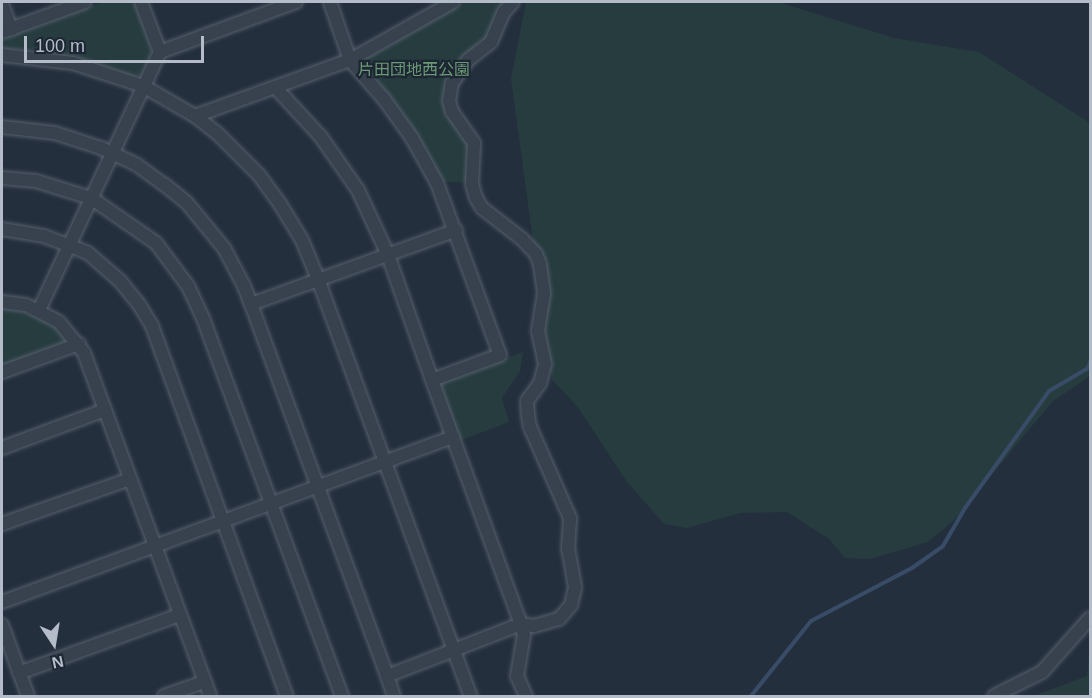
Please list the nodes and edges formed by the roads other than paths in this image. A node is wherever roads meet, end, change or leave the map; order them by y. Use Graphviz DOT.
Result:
graph roads {
  1 [pos="85,2"];
  2 [pos="141,2"];
  3 [pos="296,2"];
  4 [pos="330,2"];
  5 [pos="453,2"];
  6 [pos="513,2"];
  7 [pos="2,4"];
  8 [pos="71,4"];
  9 [pos="6,30"];
  10 [pos="159,52"];
  11 [pos="2,55"];
  12 [pos="350,60"];
  13 [pos="143,86"];
  14 [pos="275,87"];
  15 [pos="195,117"];
  16 [pos="2,127"];
  17 [pos="112,152"];
  18 [pos="2,178"];
  19 [pos="91,198"];
  20 [pos="2,228"];
  21 [pos="456,230"];
  22 [pos="69,245"];
  23 [pos="388,255"];
  24 [pos="318,279"];
  25 [pos="2,302"];
  26 [pos="251,304"];
  27 [pos="39,310"];
  28 [pos="79,344"];
  29 [pos="2,372"];
  30 [pos="432,380"];
  31 [pos="105,410"];
  32 [pos="453,437"];
  33 [pos="2,448"];
  34 [pos="386,462"];
  35 [pos="130,479"];
  36 [pos="317,487"];
  37 [pos="271,504"];
  38 [pos="222,521"];
  39 [pos="2,524"];
  40 [pos="155,546"];
  41 [pos="2,602"];
  42 [pos="179,615"];
  43 [pos="1090,618"];
  44 [pos="520,624"];
  45 [pos="2,625"];
  46 [pos="454,649"];
  47 [pos="19,673"];
  48 [pos="387,676"];
  49 [pos="204,682"];
  50 [pos="28,696"];
  51 [pos="164,696"];
  52 [pos="210,696"];
  53 [pos="287,696"];
  54 [pos="342,696"];
  55 [pos="394,696"];
  56 [pos="471,696"];
  57 [pos="526,696"];
  58 [pos="994,696"];
  1 -- 8 [label="street"];
  2 -- 10 [label="street"];
  3 -- 10 [label="street"];
  4 -- 12 [label="street"];
  5 -- 12 [label="street"];
  6 -- 44 [label="street"];
  7 -- 9 [label="street"];
  8 -- 9 [label="street"];
  10 -- 13 [label="street"];
  11 -- 13 [label="street"];
  12 -- 14 [label="street"];
  12 -- 21 [label="street"];
  13 -- 15 [label="street"];
  13 -- 17 [label="street"];
  14 -- 15 [label="street"];
  14 -- 23 [label="street"];
  15 -- 24 [label="street"];
  16 -- 17 [label="street"];
  17 -- 19 [label="street"];
  17 -- 26 [label="street"];
  18 -- 19 [label="street"];
  19 -- 22 [label="street"];
  19 -- 37 [label="street"];
  20 -- 22 [label="street"];
  21 -- 23 [label="street"];
  21 -- 30 [label="street"];
  22 -- 27 [label="street"];
  22 -- 38 [label="street"];
  23 -- 24 [label="street"];
  23 -- 30 [label="street"];
  24 -- 26 [label="street"];
  24 -- 34 [label="street"];
  25 -- 27 [label="street"];
  26 -- 36 [label="street"];
  27 -- 28 [label="street"];
  28 -- 29 [label="street"];
  28 -- 31 [label="street"];
  30 -- 32 [label="street"];
  31 -- 33 [label="street"];
  31 -- 35 [label="street"];
  32 -- 34 [label="street"];
  32 -- 44 [label="street"];
  34 -- 36 [label="street"];
  34 -- 46 [label="street"];
  35 -- 39 [label="street"];
  35 -- 40 [label="street"];
  36 -- 37 [label="street"];
  36 -- 48 [label="street"];
  37 -- 38 [label="street"];
  37 -- 54 [label="street"];
  38 -- 40 [label="street"];
  38 -- 53 [label="street"];
  40 -- 41 [label="street"];
  40 -- 42 [label="street"];
  42 -- 47 [label="street"];
  42 -- 49 [label="street"];
  43 -- 58 [label="street"];
  44 -- 46 [label="street"];
  44 -- 57 [label="street"];
  45 -- 47 [label="street"];
  46 -- 48 [label="street"];
  46 -- 56 [label="street"];
  47 -- 50 [label="street"];
  48 -- 55 [label="street"];
  49 -- 51 [label="street"];
  49 -- 52 [label="street"];
}
